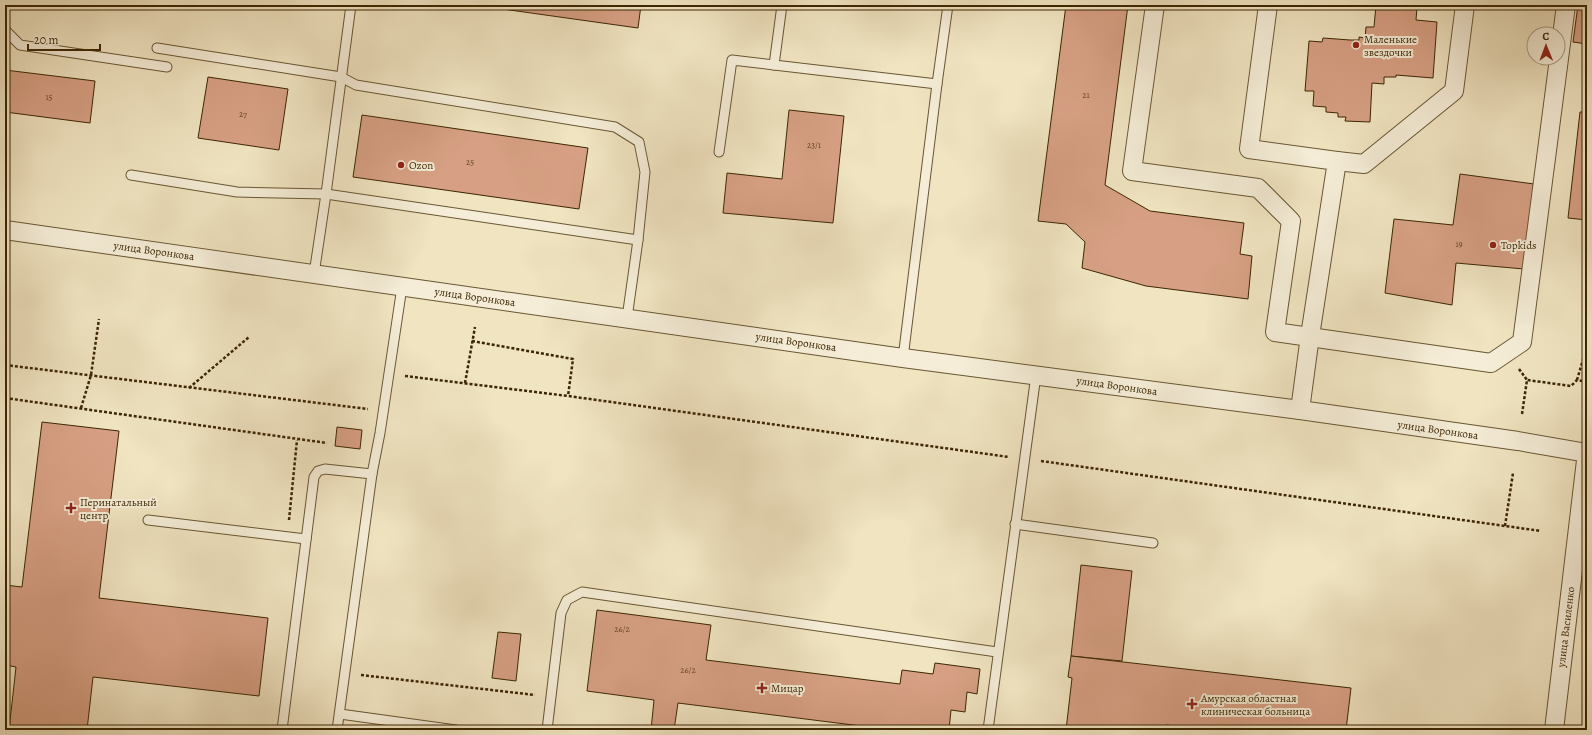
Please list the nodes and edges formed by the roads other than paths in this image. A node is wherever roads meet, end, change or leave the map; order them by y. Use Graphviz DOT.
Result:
graph roads {
  1 [pos="351,5"];
  2 [pos="782,5"];
  3 [pos="948,5"];
  4 [pos="1154,5"];
  5 [pos="1268,5"];
  6 [pos="1466,5"];
  7 [pos="1566,5"];
  8 [pos="5,30"];
  9 [pos="157,48"];
  10 [pos="774,65"];
  11 [pos="167,67"];
  12 [pos="341,78"];
  13 [pos="937,84"];
  14 [pos="719,152"];
  15 [pos="1338,161"];
  16 [pos="131,176"];
  17 [pos="326,194"];
  18 [pos="5,230"];
  19 [pos="638,240"];
  20 [pos="314,274"];
  21 [pos="402,287"];
  22 [pos="627,318"];
  23 [pos="1310,336"];
  24 [pos="903,358"];
  25 [pos="1036,375"];
  26 [pos="1300,410"];
  27 [pos="1587,453"];
  28 [pos="372,474"];
  29 [pos="148,520"];
  30 [pos="1015,524"];
  31 [pos="306,539"];
  32 [pos="1153,543"];
  33 [pos="997,652"];
  34 [pos="340,714"];
  35 [pos="282,730"];
  36 [pos="337,730"];
  37 [pos="456,730"];
  38 [pos="547,730"];
  39 [pos="988,730"];
  40 [pos="1554,730"];
  1 -- 12 [label="lane"];
  2 -- 10 [label="lane"];
  3 -- 13 [label="lane"];
  4 -- 23 [label="street"];
  5 -- 15 [label="street"];
  6 -- 15 [label="street"];
  7 -- 23 [label="street"];
  8 -- 11 [label="lane"];
  9 -- 12 [label="lane"];
  10 -- 13 [label="lane"];
  10 -- 14 [label="lane"];
  12 -- 17 [label="lane"];
  12 -- 19 [label="lane"];
  13 -- 24 [label="lane"];
  15 -- 23 [label="street"];
  16 -- 17 [label="lane"];
  17 -- 19 [label="lane"];
  17 -- 20 [label="lane"];
  18 -- 20 [label="street, улица Воронкова"];
  19 -- 22 [label="lane"];
  20 -- 21 [label="street, улица Воронкова"];
  21 -- 22 [label="street, улица Воронкова"];
  21 -- 28 [label="lane"];
  22 -- 24 [label="street, улица Воронкова"];
  23 -- 26 [label="street"];
  24 -- 25 [label="street, улица Воронкова"];
  25 -- 26 [label="street, улица Воронкова"];
  25 -- 30 [label="lane"];
  26 -- 27 [label="street, улица Воронкова"];
  27 -- 40 [label="street, улица Василенко"];
  28 -- 31 [label="lane"];
  28 -- 34 [label="lane"];
  29 -- 31 [label="lane"];
  30 -- 32 [label="lane"];
  30 -- 33 [label="lane"];
  31 -- 35 [label="lane"];
  33 -- 38 [label="lane"];
  33 -- 39 [label="lane"];
  34 -- 36 [label="lane"];
  34 -- 37 [label="lane"];
}
